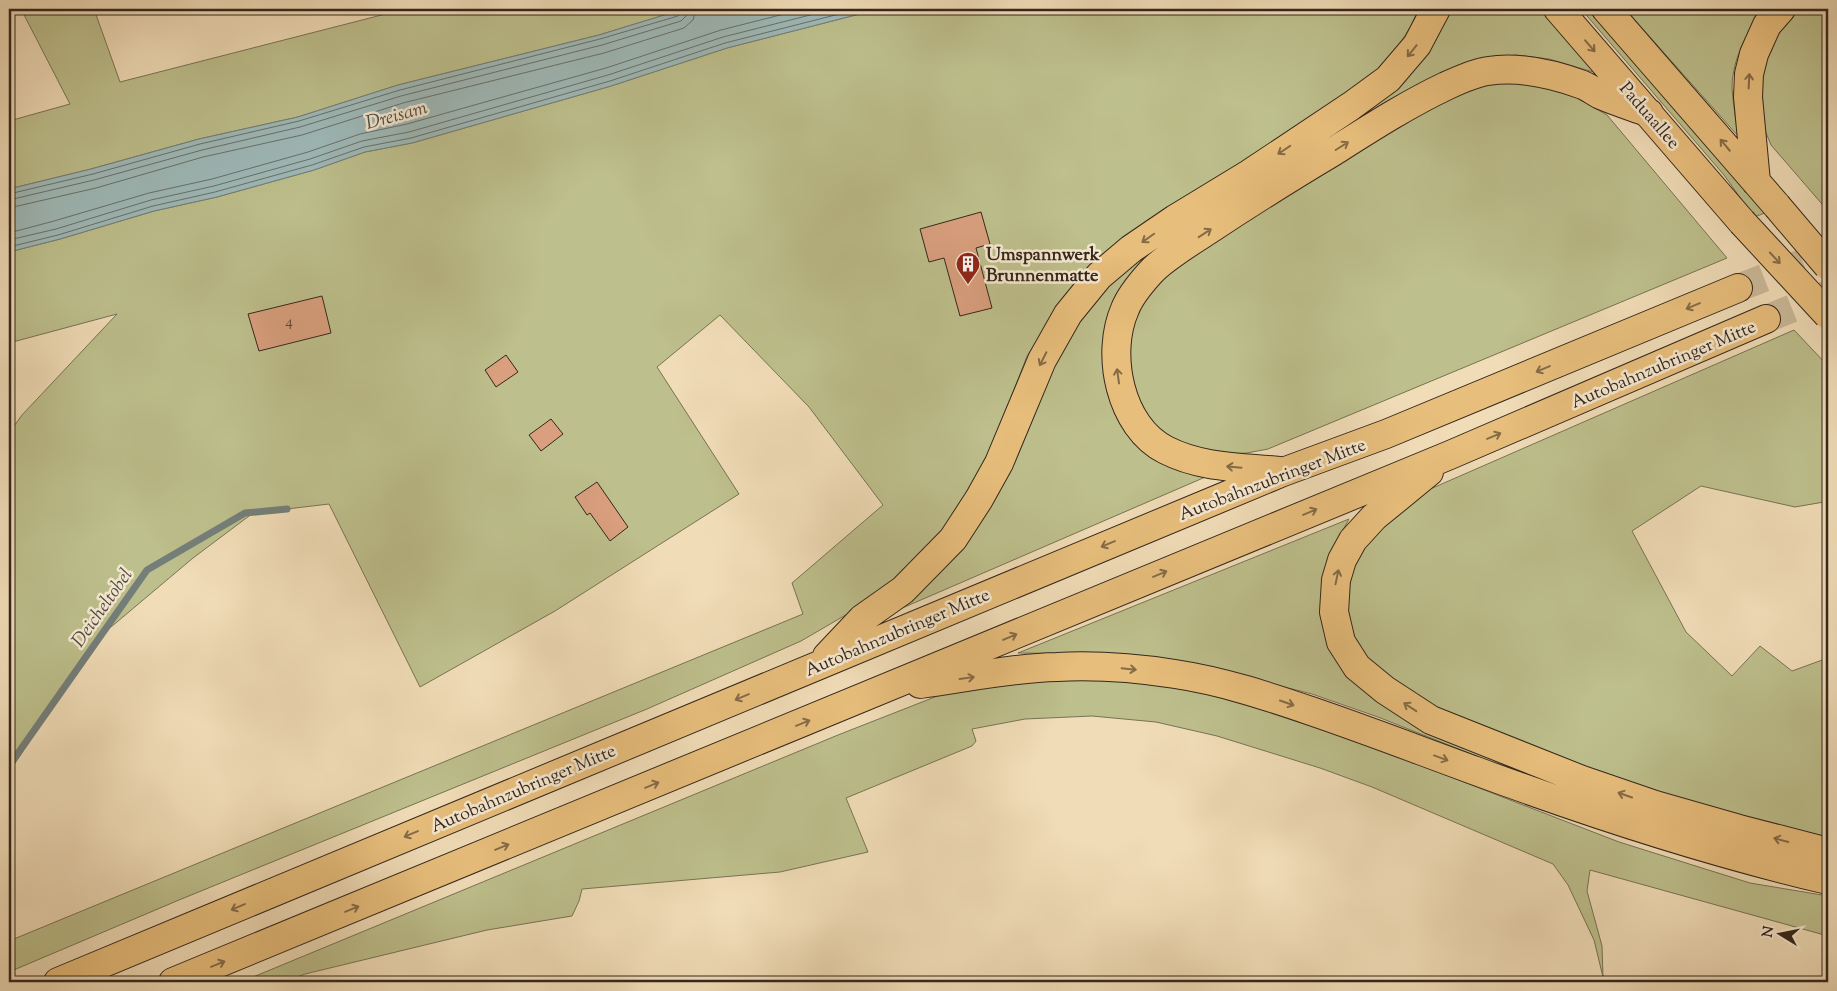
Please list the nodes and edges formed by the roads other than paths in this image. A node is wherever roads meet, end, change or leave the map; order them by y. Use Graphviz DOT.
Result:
graph roads {
  1 [pos="1436,9"];
  2 [pos="1558,9"];
  3 [pos="1606,9"];
  4 [pos="1781,9"];
  5 [pos="1649,113"];
  6 [pos="1756,182"];
  7 [pos="1828,266"];
  8 [pos="1738,288"];
  9 [pos="1828,315"];
  10 [pos="1766,319"];
  11 [pos="1450,455"];
  12 [pos="1283,472"];
  13 [pos="819,665"];
  14 [pos="884,689"];
  15 [pos="1828,852"];
  16 [pos="1828,880"];
  17 [pos="58,982"];
  18 [pos="173,982"];
  1 -- 13 [label="highway, one-way"];
  2 -- 5 [label="highway, Paduaallee, one-way"];
  6 -- 3 [label="highway, Paduaallee, one-way"];
  6 -- 4 [label="highway, one-way"];
  5 -- 9 [label="highway, Paduaallee, one-way, bridge"];
  12 -- 5 [label="highway, one-way"];
  6 -- 7 [label="highway, Paduaallee, bridge"];
  8 -- 12 [label="highway, Autobahnzubringer Mitte, one-way"];
  11 -- 10 [label="highway, Autobahnzubringer Mitte, one-way"];
  14 -- 11 [label="highway, Autobahnzubringer Mitte, one-way"];
  15 -- 11 [label="highway, one-way"];
  12 -- 13 [label="highway, Autobahnzubringer Mitte, one-way"];
  13 -- 17 [label="highway, Autobahnzubringer Mitte, one-way"];
  14 -- 16 [label="highway, one-way"];
  18 -- 14 [label="highway, Autobahnzubringer Mitte, one-way"];
}
